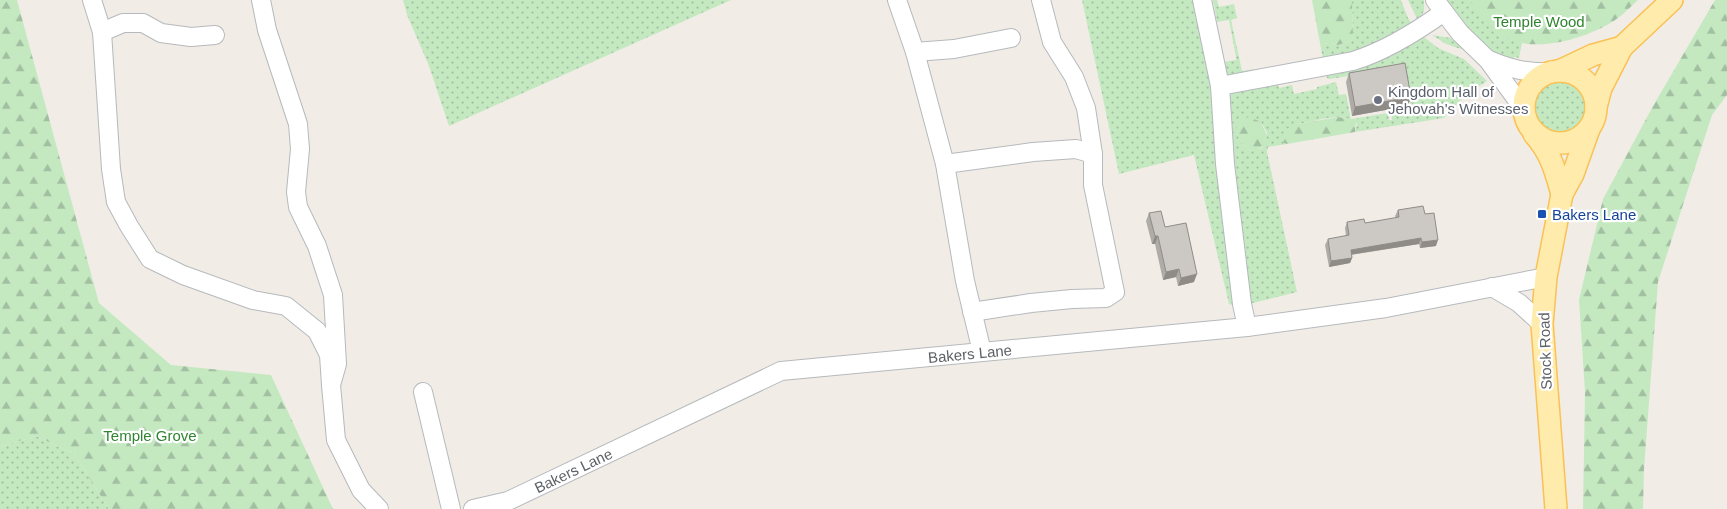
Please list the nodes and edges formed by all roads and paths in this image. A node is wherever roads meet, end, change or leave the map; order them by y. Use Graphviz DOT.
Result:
graph roads {
  1 [pos="92,0"];
  2 [pos="261,0"];
  3 [pos="897,0"];
  4 [pos="1041,0"];
  5 [pos="1202,0"];
  6 [pos="1672,0"];
  7 [pos="1440,6"];
  8 [pos="102,32"];
  9 [pos="215,35"];
  10 [pos="1011,38"];
  11 [pos="1622,48"];
  12 [pos="915,52"];
  13 [pos="1488,60"];
  14 [pos="1554,72"];
  15 [pos="1220,86"];
  16 [pos="1596,106"];
  17 [pos="1523,108"];
  18 [pos="1589,129"];
  19 [pos="1534,134"];
  20 [pos="1093,154"];
  21 [pos="945,164"];
  22 [pos="1562,194"];
  23 [pos="1546,277"];
  24 [pos="1492,287"];
  25 [pos="972,312"];
  26 [pos="1542,324"];
  27 [pos="1247,327"];
  28 [pos="982,352"];
  29 [pos="331,385"];
  30 [pos="423,392"];
  31 [pos="379,509"];
  32 [pos="450,509"];
  33 [pos="473,509"];
  34 [pos="1556,509"];
  1 -- 8 [label="street"];
  2 -- 29 [label="street"];
  3 -- 12 [label="street"];
  4 -- 20 [label="street"];
  5 -- 15 [label="street"];
  6 -- 11 [label="main road"];
  7 -- 13 [label="street"];
  7 -- 15 [label="street"];
  8 -- 9 [label="street"];
  8 -- 29 [label="street"];
  10 -- 12 [label="street"];
  11 -- 14 [label="main road"];
  11 -- 16 [label="main road"];
  12 -- 21 [label="street"];
  13 -- 14 [label="street"];
  13 -- 17 [label="street"];
  14 -- 16 [label="main road"];
  14 -- 17 [label="main road"];
  15 -- 27 [label="street"];
  16 -- 18 [label="main road"];
  17 -- 19 [label="main road"];
  18 -- 19 [label="main road"];
  18 -- 22 [label="main road, Stock Road"];
  19 -- 22 [label="main road, Stock Road"];
  20 -- 21 [label="street"];
  20 -- 25 [label="street"];
  21 -- 25 [label="street"];
  22 -- 23 [label="main road, Stock Road"];
  23 -- 24 [label="street, Bakers Lane"];
  23 -- 26 [label="main road, Stock Road"];
  24 -- 26 [label="street"];
  24 -- 27 [label="street, Bakers Lane"];
  25 -- 28 [label="street"];
  26 -- 34 [label="main road, Stock Road"];
  27 -- 28 [label="street, Bakers Lane"];
  28 -- 33 [label="street, Bakers Lane"];
  29 -- 31 [label="street"];
  30 -- 32 [label="street"];
}
